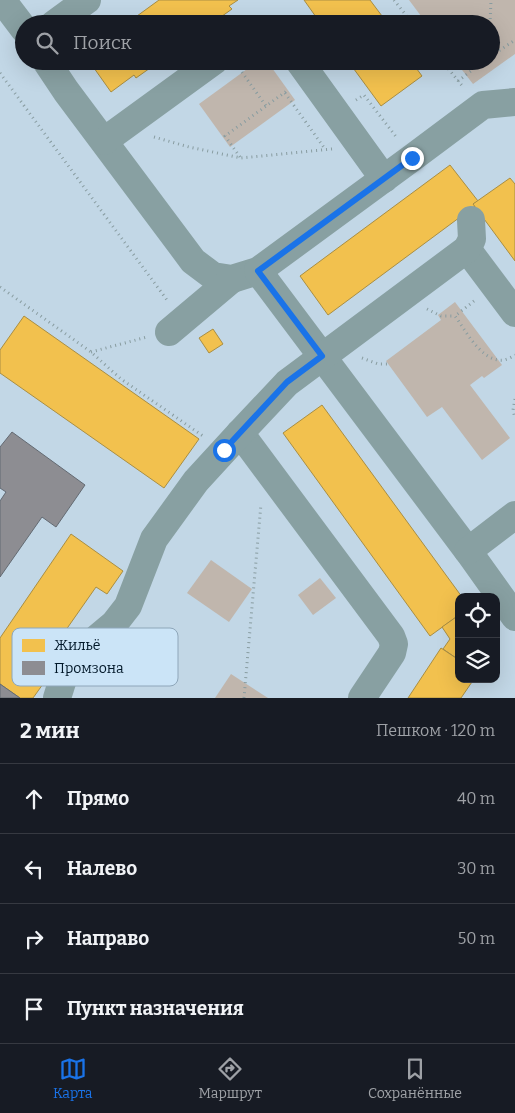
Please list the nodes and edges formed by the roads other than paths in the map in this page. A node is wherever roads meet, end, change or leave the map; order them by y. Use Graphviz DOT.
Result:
graph roads {
  1 [pos="2,0"];
  2 [pos="87,0"];
  3 [pos="66,15"];
  4 [pos="15,18"];
  5 [pos="52,70"];
  6 [pos="202,70"];
  7 [pos="305,70"];
  8 [pos="515,102"];
  9 [pos="113,134"];
  10 [pos="384,179"];
  11 [pos="471,220"];
  12 [pos="467,249"];
  13 [pos="258,271"];
  14 [pos="232,280"];
  15 [pos="515,313"];
  16 [pos="170,319"];
  17 [pos="322,356"];
  18 [pos="232,441"];
  19 [pos="515,515"];
  20 [pos="468,551"];
  21 [pos="515,617"];
  22 [pos="109,628"];
  23 [pos="362,698"];
  1 -- 4 [label="lane"];
  2 -- 3 [label="lane"];
  5 -- 9 [label="lane"];
  6 -- 9 [label="lane"];
  7 -- 10 [label="lane"];
  8 -- 10 [label="lane"];
  9 -- 14 [label="lane"];
  10 -- 13 [label="lane"];
  11 -- 12 [label="lane"];
  12 -- 15 [label="lane"];
  12 -- 17 [label="lane"];
  13 -- 14 [label="lane"];
  13 -- 17 [label="lane"];
  14 -- 16 [label="lane"];
  17 -- 18 [label="lane"];
  17 -- 20 [label="lane"];
  18 -- 22 [label="lane"];
  18 -- 23 [label="lane"];
  19 -- 20 [label="lane"];
  20 -- 21 [label="lane"];
}
